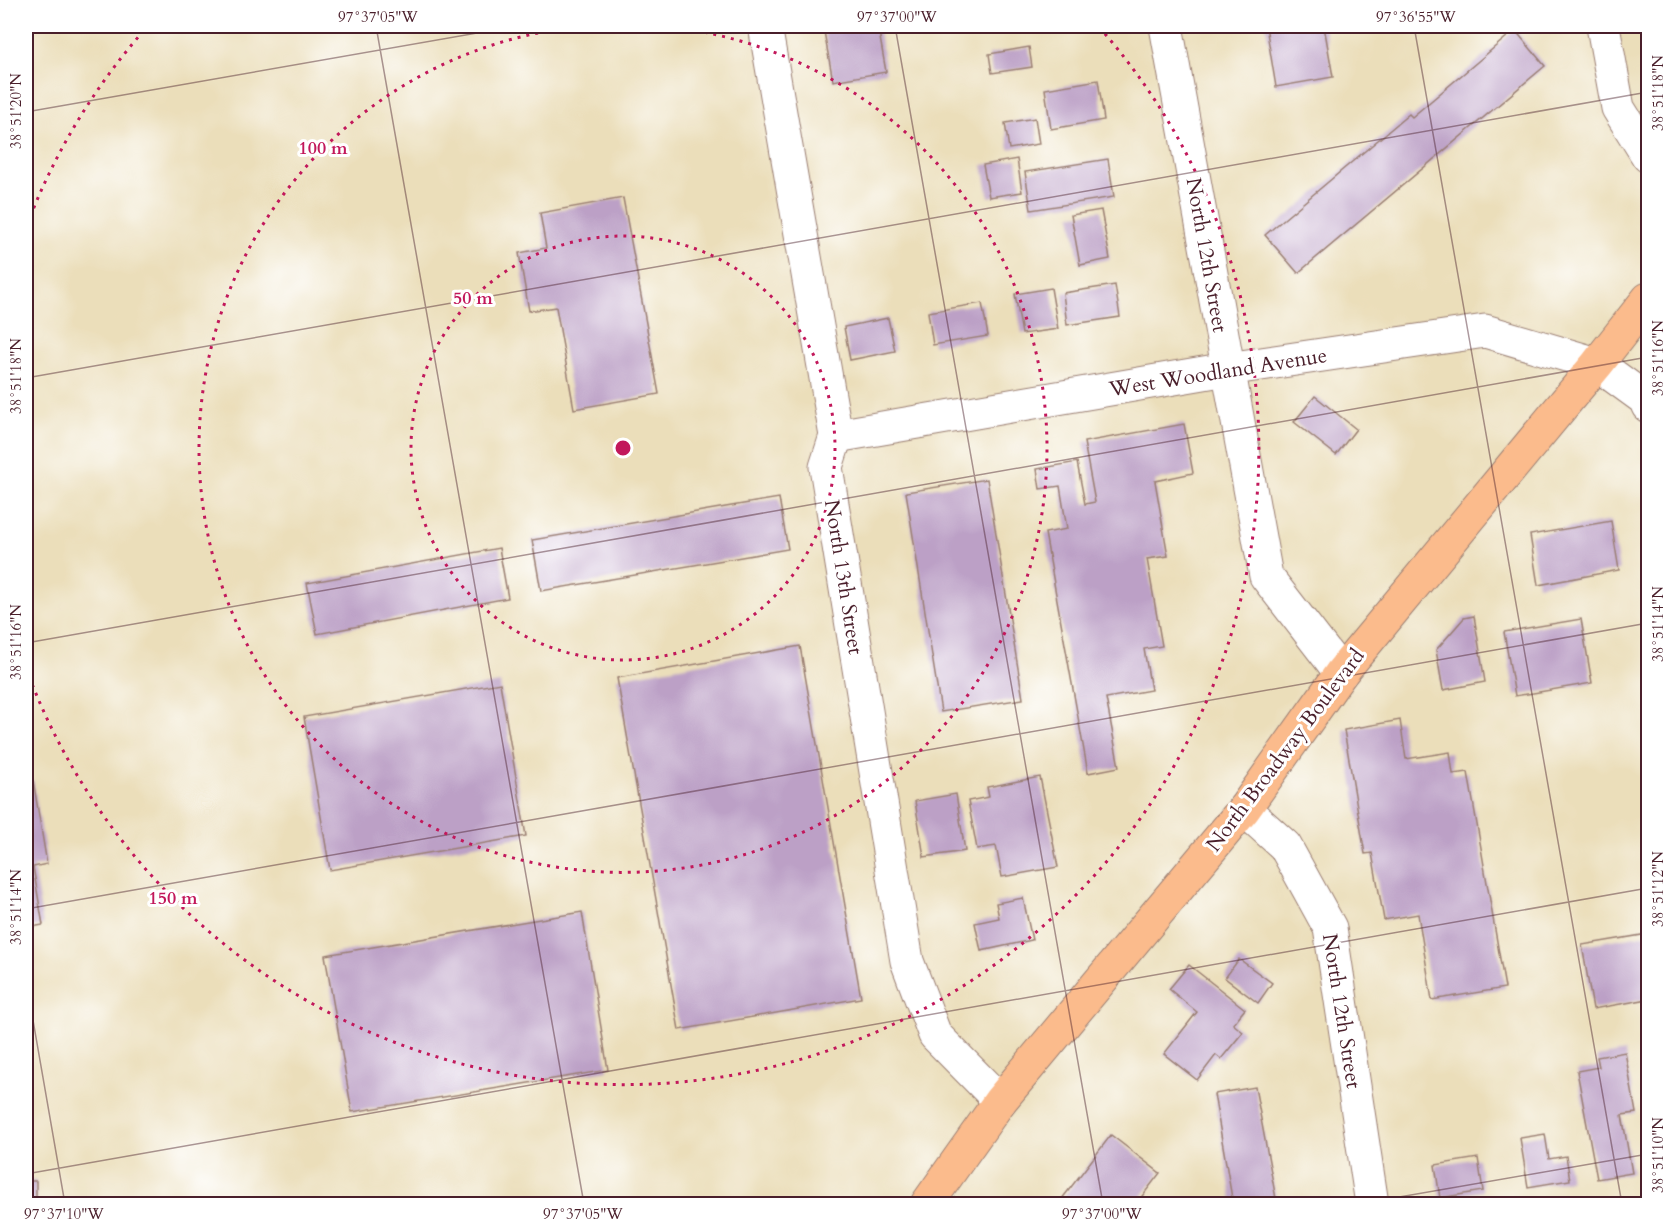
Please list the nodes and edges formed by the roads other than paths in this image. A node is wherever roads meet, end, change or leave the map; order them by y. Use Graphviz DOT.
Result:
graph roads {
  1 [pos="765,26"];
  2 [pos="1166,26"];
  3 [pos="1603,26"];
  4 [pos="1648,156"];
  5 [pos="1648,300"];
  6 [pos="1597,364"];
  7 [pos="1227,369"];
  8 [pos="1648,406"];
  9 [pos="836,436"];
  10 [pos="1341,673"];
  11 [pos="1244,809"];
  12 [pos="1000,1101"];
  13 [pos="927,1204"];
  14 [pos="1372,1204"];
  1 -- 9 [label="street, North 13th Street"];
  2 -- 7 [label="street, North 12th Street"];
  3 -- 4 [label="street"];
  5 -- 6 [label="main road, North Broadway Boulevard"];
  6 -- 7 [label="street, West Woodland Avenue"];
  6 -- 8 [label="street, West Woodland Avenue"];
  6 -- 10 [label="main road, North Broadway Boulevard"];
  7 -- 9 [label="street, West Woodland Avenue"];
  7 -- 10 [label="street, North 12th Street"];
  9 -- 12 [label="street, North 13th Street"];
  10 -- 11 [label="main road, North Broadway Boulevard"];
  11 -- 12 [label="main road, North Broadway Boulevard"];
  11 -- 14 [label="street, North 12th Street"];
  12 -- 13 [label="main road, North Broadway Boulevard"];
}
